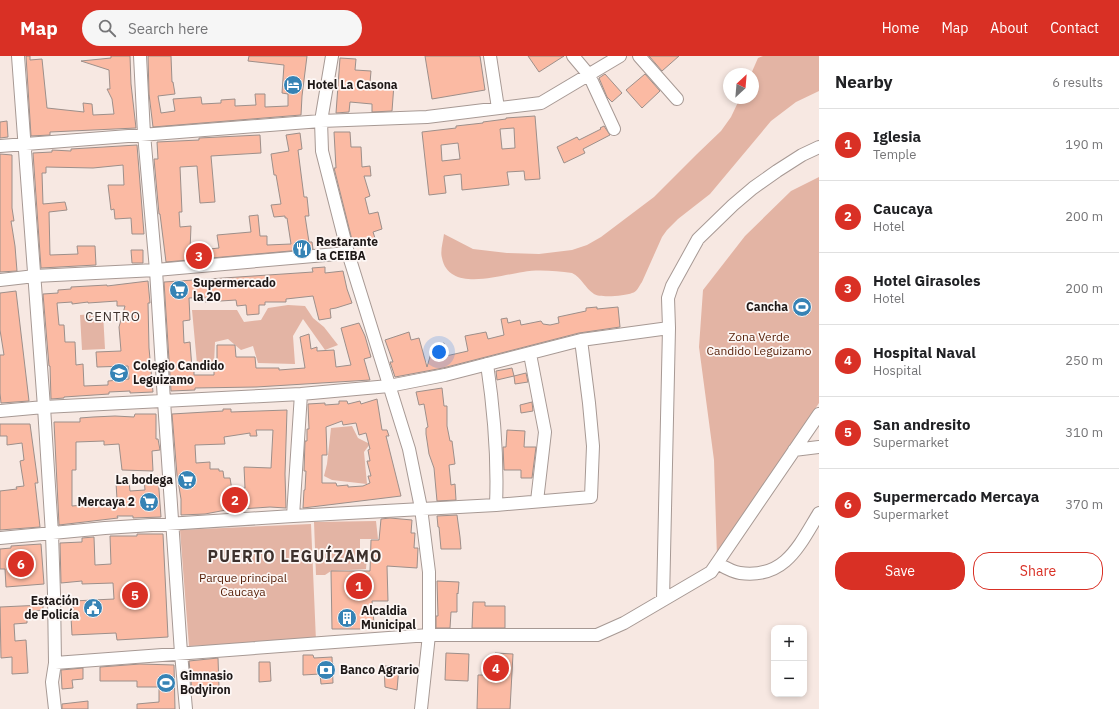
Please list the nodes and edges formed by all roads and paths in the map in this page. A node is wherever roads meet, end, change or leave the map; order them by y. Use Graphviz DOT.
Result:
graph roads {
  1 [pos="18,56"];
  2 [pos="140,56"];
  3 [pos="332,56"];
  4 [pos="490,56"];
  5 [pos="573,56"];
  6 [pos="620,56"];
  7 [pos="639,56"];
  8 [pos="589,75"];
  9 [pos="677,99"];
  10 [pos="498,108"];
  11 [pos="321,121"];
  12 [pos="614,129"];
  13 [pos="144,134"];
  14 [pos="25,143"];
  15 [pos="0,146"];
  16 [pos="819,147"];
  17 [pos="348,252"];
  18 [pos="156,270"];
  19 [pos="35,276"];
  20 [pos="0,280"];
  21 [pos="668,328"];
  22 [pos="581,340"];
  23 [pos="530,354"];
  24 [pos="487,364"];
  25 [pos="389,386"];
  26 [pos="301,394"];
  27 [pos="164,401"];
  28 [pos="44,407"];
  29 [pos="0,412"];
  30 [pos="819,414"];
  31 [pos="819,447"];
  32 [pos="794,450"];
  33 [pos="537,501"];
  34 [pos="496,505"];
  35 [pos="421,508"];
  36 [pos="819,513"];
  37 [pos="293,516"];
  38 [pos="172,524"];
  39 [pos="52,534"];
  40 [pos="0,538"];
  41 [pos="717,563"];
  42 [pos="663,600"];
  43 [pos="429,635"];
  44 [pos="181,653"];
  45 [pos="55,662"];
  46 [pos="55,709"];
  47 [pos="186,709"];
  48 [pos="421,709"];
  1 -- 14 [label="street"];
  2 -- 13 [label="street"];
  3 -- 11 [label="street"];
  4 -- 10 [label="street"];
  5 -- 8 [label="street"];
  6 -- 8 [label="street"];
  7 -- 9 [label="street"];
  8 -- 10 [label="street"];
  8 -- 12 [label="street"];
  10 -- 11 [label="street"];
  11 -- 13 [label="street"];
  11 -- 17 [label="street"];
  13 -- 14 [label="street"];
  13 -- 18 [label="street"];
  14 -- 15 [label="street"];
  14 -- 19 [label="street"];
  16 -- 21 [label="street"];
  17 -- 18 [label="street"];
  17 -- 25 [label="street"];
  18 -- 19 [label="street"];
  18 -- 27 [label="street"];
  19 -- 20 [label="street"];
  19 -- 28 [label="street"];
  21 -- 22 [label="street"];
  21 -- 42 [label="street"];
  22 -- 23 [label="street"];
  22 -- 33 [label="street"];
  23 -- 24 [label="street"];
  23 -- 33 [label="street"];
  24 -- 25 [label="street"];
  24 -- 34 [label="street"];
  25 -- 26 [label="street"];
  25 -- 35 [label="street"];
  26 -- 27 [label="street"];
  26 -- 37 [label="street"];
  27 -- 28 [label="street"];
  27 -- 38 [label="street"];
  28 -- 29 [label="street"];
  28 -- 39 [label="street"];
  30 -- 32 [label="street"];
  31 -- 32 [label="street"];
  32 -- 41 [label="street"];
  33 -- 34 [label="street"];
  34 -- 35 [label="street"];
  35 -- 37 [label="street"];
  35 -- 43 [label="street"];
  36 -- 41 [label="street"];
  37 -- 38 [label="street"];
  38 -- 39 [label="street"];
  38 -- 44 [label="street"];
  39 -- 40 [label="street"];
  39 -- 45 [label="street"];
  41 -- 42 [label="street"];
  42 -- 43 [label="street"];
  43 -- 44 [label="street"];
  43 -- 48 [label="street"];
  44 -- 45 [label="street"];
  44 -- 47 [label="street"];
  45 -- 46 [label="street"];
}
